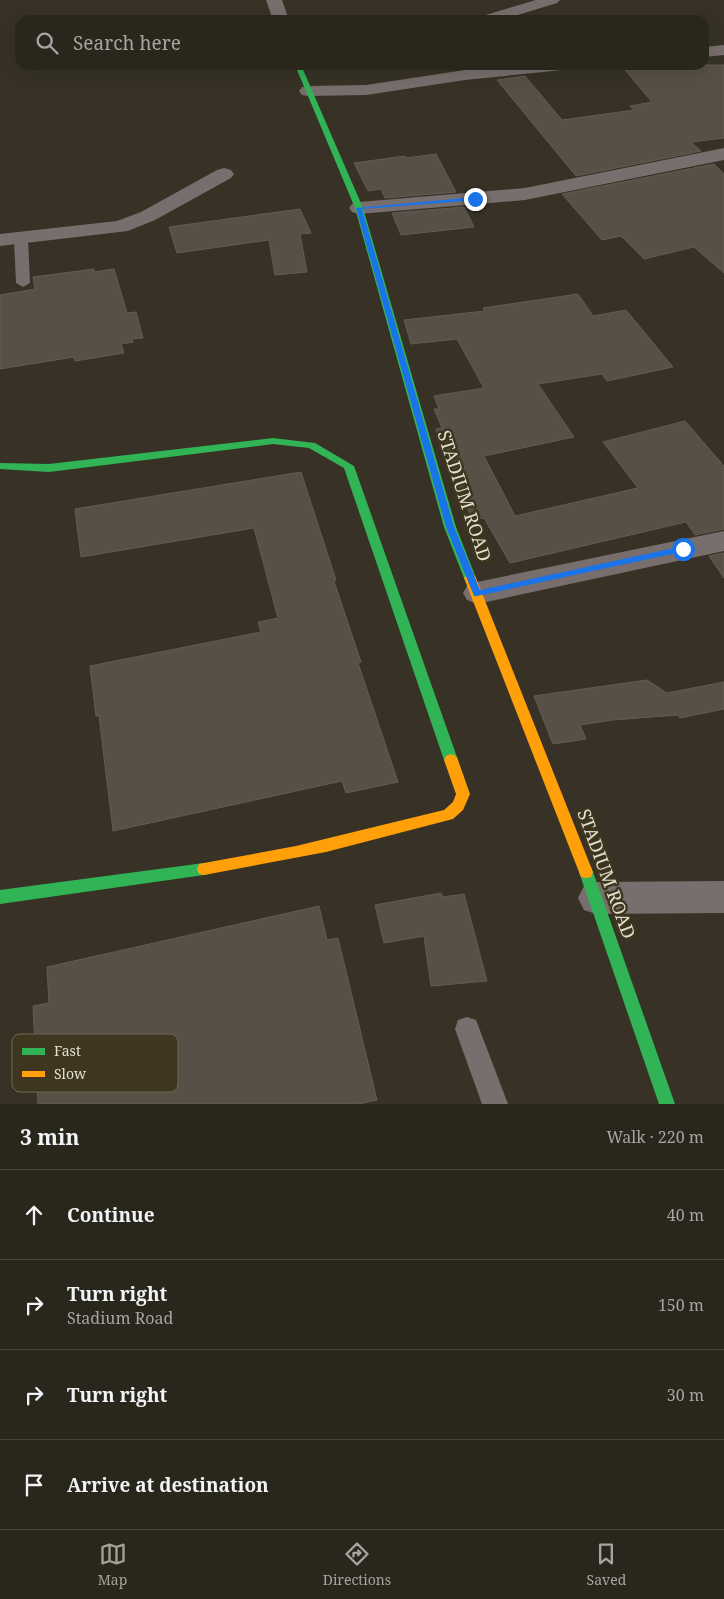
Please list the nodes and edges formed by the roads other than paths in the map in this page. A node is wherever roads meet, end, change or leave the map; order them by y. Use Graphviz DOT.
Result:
graph roads {
  1 [pos="274,0"];
  2 [pos="552,0"];
  3 [pos="279,15"];
  4 [pos="501,15"];
  5 [pos="724,50"];
  6 [pos="709,52"];
  7 [pos="300,70"];
  8 [pos="514,70"];
  9 [pos="308,91"];
  10 [pos="724,154"];
  11 [pos="224,174"];
  12 [pos="359,208"];
  13 [pos="21,239"];
  14 [pos="0,240"];
  15 [pos="22,283"];
  16 [pos="0,467"];
  17 [pos="724,541"];
  18 [pos="477,593"];
  19 [pos="0,897"];
  20 [pos="724,897"];
  21 [pos="596,898"];
  22 [pos="468,1029"];
  23 [pos="495,1104"];
  24 [pos="667,1104"];
  1 -- 3 [label="street"];
  2 -- 4 [label="street"];
  5 -- 6 [label="street"];
  7 -- 9 [label="street, STADIUM ROAD"];
  8 -- 9 [label="street"];
  9 -- 12 [label="street, STADIUM ROAD"];
  10 -- 12 [label="street"];
  11 -- 13 [label="street"];
  12 -- 18 [label="street, STADIUM ROAD"];
  13 -- 14 [label="street"];
  13 -- 15 [label="lane"];
  16 -- 19 [label="street"];
  17 -- 18 [label="street"];
  18 -- 21 [label="street, STADIUM ROAD"];
  20 -- 21 [label="street"];
  21 -- 24 [label="street, STADIUM ROAD"];
  22 -- 23 [label="lane"];
}
